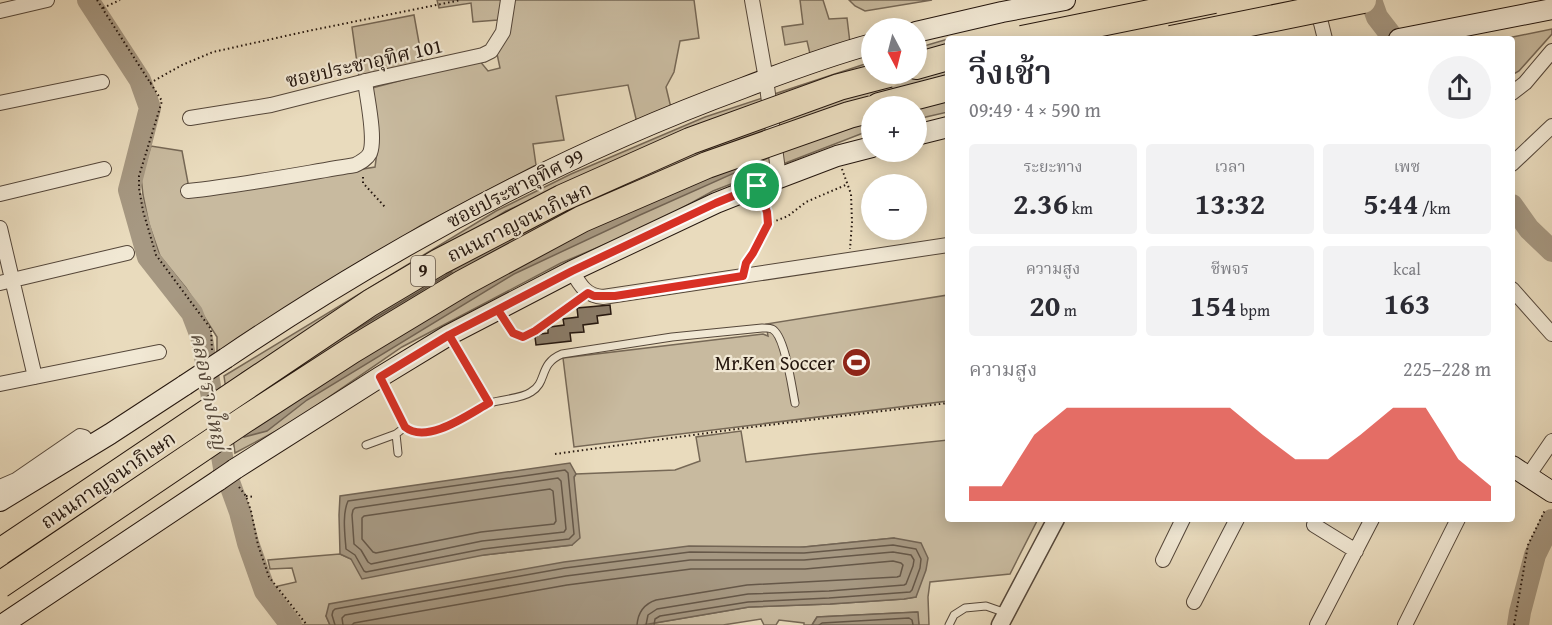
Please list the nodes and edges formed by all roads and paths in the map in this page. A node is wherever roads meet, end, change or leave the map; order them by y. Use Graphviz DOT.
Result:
graph roads {
  1 [pos="48,0"];
  2 [pos="97,0"];
  3 [pos="120,0"];
  4 [pos="461,0"];
  5 [pos="508,0"];
  6 [pos="752,0"];
  7 [pos="1059,0"];
  8 [pos="1214,0"];
  9 [pos="1309,0"];
  10 [pos="1363,0"];
  11 [pos="102,9"];
  12 [pos="1552,9"];
  13 [pos="0,11"];
  14 [pos="927,29"];
  15 [pos="1037,36"];
  16 [pos="1076,36"];
  17 [pos="1186,36"];
  18 [pos="1324,36"];
  19 [pos="1414,36"];
  20 [pos="861,48"];
  21 [pos="1552,51"];
  22 [pos="945,58"];
  23 [pos="927,63"];
  24 [pos="1547,68"];
  25 [pos="766,79"];
  26 [pos="365,81"];
  27 [pos="861,81"];
  28 [pos="102,82"];
  29 [pos="150,83"];
  30 [pos="945,89"];
  31 [pos="1515,91"];
  32 [pos="917,96"];
  33 [pos="0,103"];
  34 [pos="861,112"];
  35 [pos="190,118"];
  36 [pos="1552,126"];
  37 [pos="945,128"];
  38 [pos="927,132"];
  39 [pos="861,150"];
  40 [pos="837,156"];
  41 [pos="1515,161"];
  42 [pos="362,162"];
  43 [pos="104,169"];
  44 [pos="779,178"];
  45 [pos="848,184"];
  46 [pos="757,186"];
  47 [pos="188,191"];
  48 [pos="0,194"];
  49 [pos="385,207"];
  50 [pos="768,224"];
  51 [pos="0,228"];
  52 [pos="945,245"];
  53 [pos="127,253"];
  54 [pos="849,260"];
  55 [pos="572,271"];
  56 [pos="743,276"];
  57 [pos="6,282"];
  58 [pos="1515,292"];
  59 [pos="588,293"];
  60 [pos="498,310"];
  61 [pos="1552,334"];
  62 [pos="449,335"];
  63 [pos="159,352"];
  64 [pos="219,356"];
  65 [pos="34,377"];
  66 [pos="380,377"];
  67 [pos="0,384"];
  68 [pos="489,403"];
  69 [pos="795,403"];
  70 [pos="945,403"];
  71 [pos="405,427"];
  72 [pos="396,434"];
  73 [pos="1552,441"];
  74 [pos="366,445"];
  75 [pos="398,453"];
  76 [pos="555,454"];
  77 [pos="1520,471"];
  78 [pos="229,477"];
  79 [pos="19,484"];
  80 [pos="0,487"];
  81 [pos="246,496"];
  82 [pos="254,497"];
  83 [pos="1548,497"];
  84 [pos="0,501"];
  85 [pos="1054,522"];
  86 [pos="1182,522"];
  87 [pos="1235,522"];
  88 [pos="1370,522"];
  89 [pos="1456,522"];
  90 [pos="1314,525"];
  91 [pos="1356,550"];
  92 [pos="0,552"];
  93 [pos="1163,560"];
  94 [pos="0,585"];
  95 [pos="1194,602"];
  96 [pos="1003,619"];
  97 [pos="2,625"];
  98 [pos="307,625"];
  99 [pos="949,625"];
  100 [pos="1317,625"];
  101 [pos="1405,625"];
  102 [pos="1514,625"];
  1 -- 13 [label="street"];
  2 -- 11 [label="path"];
  3 -- 11 [label="path"];
  4 -- 29 [label="path"];
  5 -- 26 [label="street, ซอยประชาอุทิศ 101"];
  6 -- 25 [label="street"];
  7 -- 14 [label="main road"];
  7 -- 16 [label="main road"];
  8 -- 15 [label="highway, bridge"];
  9 -- 18 [label="street"];
  10 -- 17 [label="highway, bridge"];
  11 -- 29 [label="path"];
  12 -- 19 [label="main road"];
  20 -- 25 [label="main road, ซอยประชาอุทิศ 99"];
  21 -- 24 [label="street"];
  22 -- 23 [label="highway"];
  24 -- 31 [label="street"];
  25 -- 44 [label="street"];
  25 -- 64 [label="main road, ซอยประชาอุทิศ 99"];
  26 -- 35 [label="street, ซอยประชาอุทิศ 101"];
  26 -- 42 [label="street"];
  27 -- 92 [label="highway, ถนนกาญจนาภิเษก / 9, bridge"];
  28 -- 33 [label="street"];
  29 -- 64 [label="path"];
  30 -- 32 [label="highway"];
  34 -- 94 [label="highway, ถนนกาญจนาภิเษก / 9, bridge"];
  36 -- 41 [label="street"];
  37 -- 38 [label="main road"];
  39 -- 40 [label="main road"];
  40 -- 44 [label="main road"];
  40 -- 45 [label="path"];
  42 -- 47 [label="street"];
  42 -- 49 [label="path"];
  43 -- 48 [label="street"];
  44 -- 46 [label="main road"];
  45 -- 50 [label="path"];
  45 -- 54 [label="path"];
  46 -- 50 [label="path"];
  46 -- 55 [label="main road"];
  50 -- 56 [label="path"];
  51 -- 57 [label="street"];
  52 -- 54 [label="street"];
  53 -- 57 [label="street"];
  54 -- 56 [label="street"];
  55 -- 59 [label="street"];
  55 -- 60 [label="main road"];
  56 -- 59 [label="street"];
  57 -- 65 [label="street"];
  58 -- 61 [label="street"];
  59 -- 60 [label="lane"];
  60 -- 62 [label="main road"];
  62 -- 66 [label="main road"];
  62 -- 68 [label="lane"];
  63 -- 65 [label="street"];
  64 -- 79 [label="main road, ซอยประชาอุทิศ 99, bridge"];
  65 -- 67 [label="street"];
  66 -- 71 [label="lane"];
  66 -- 78 [label="main road"];
  68 -- 69 [label="lane"];
  68 -- 71 [label="lane"];
  70 -- 76 [label="path"];
  71 -- 72 [label="lane"];
  72 -- 74 [label="lane"];
  72 -- 75 [label="lane"];
  73 -- 77 [label="street"];
  77 -- 83 [label="main road"];
  78 -- 81 [label="path"];
  78 -- 97 [label="main road"];
  79 -- 80 [label="street"];
  79 -- 84 [label="main road, ซอยประชาอุทิศ 99"];
  81 -- 82 [label="path"];
  81 -- 98 [label="path"];
  83 -- 102 [label="path"];
  85 -- 96 [label="street"];
  86 -- 93 [label="street"];
  87 -- 95 [label="street"];
  88 -- 91 [label="street"];
  89 -- 101 [label="street"];
  90 -- 91 [label="street"];
  91 -- 100 [label="street"];
  96 -- 99 [label="lane"];
}
